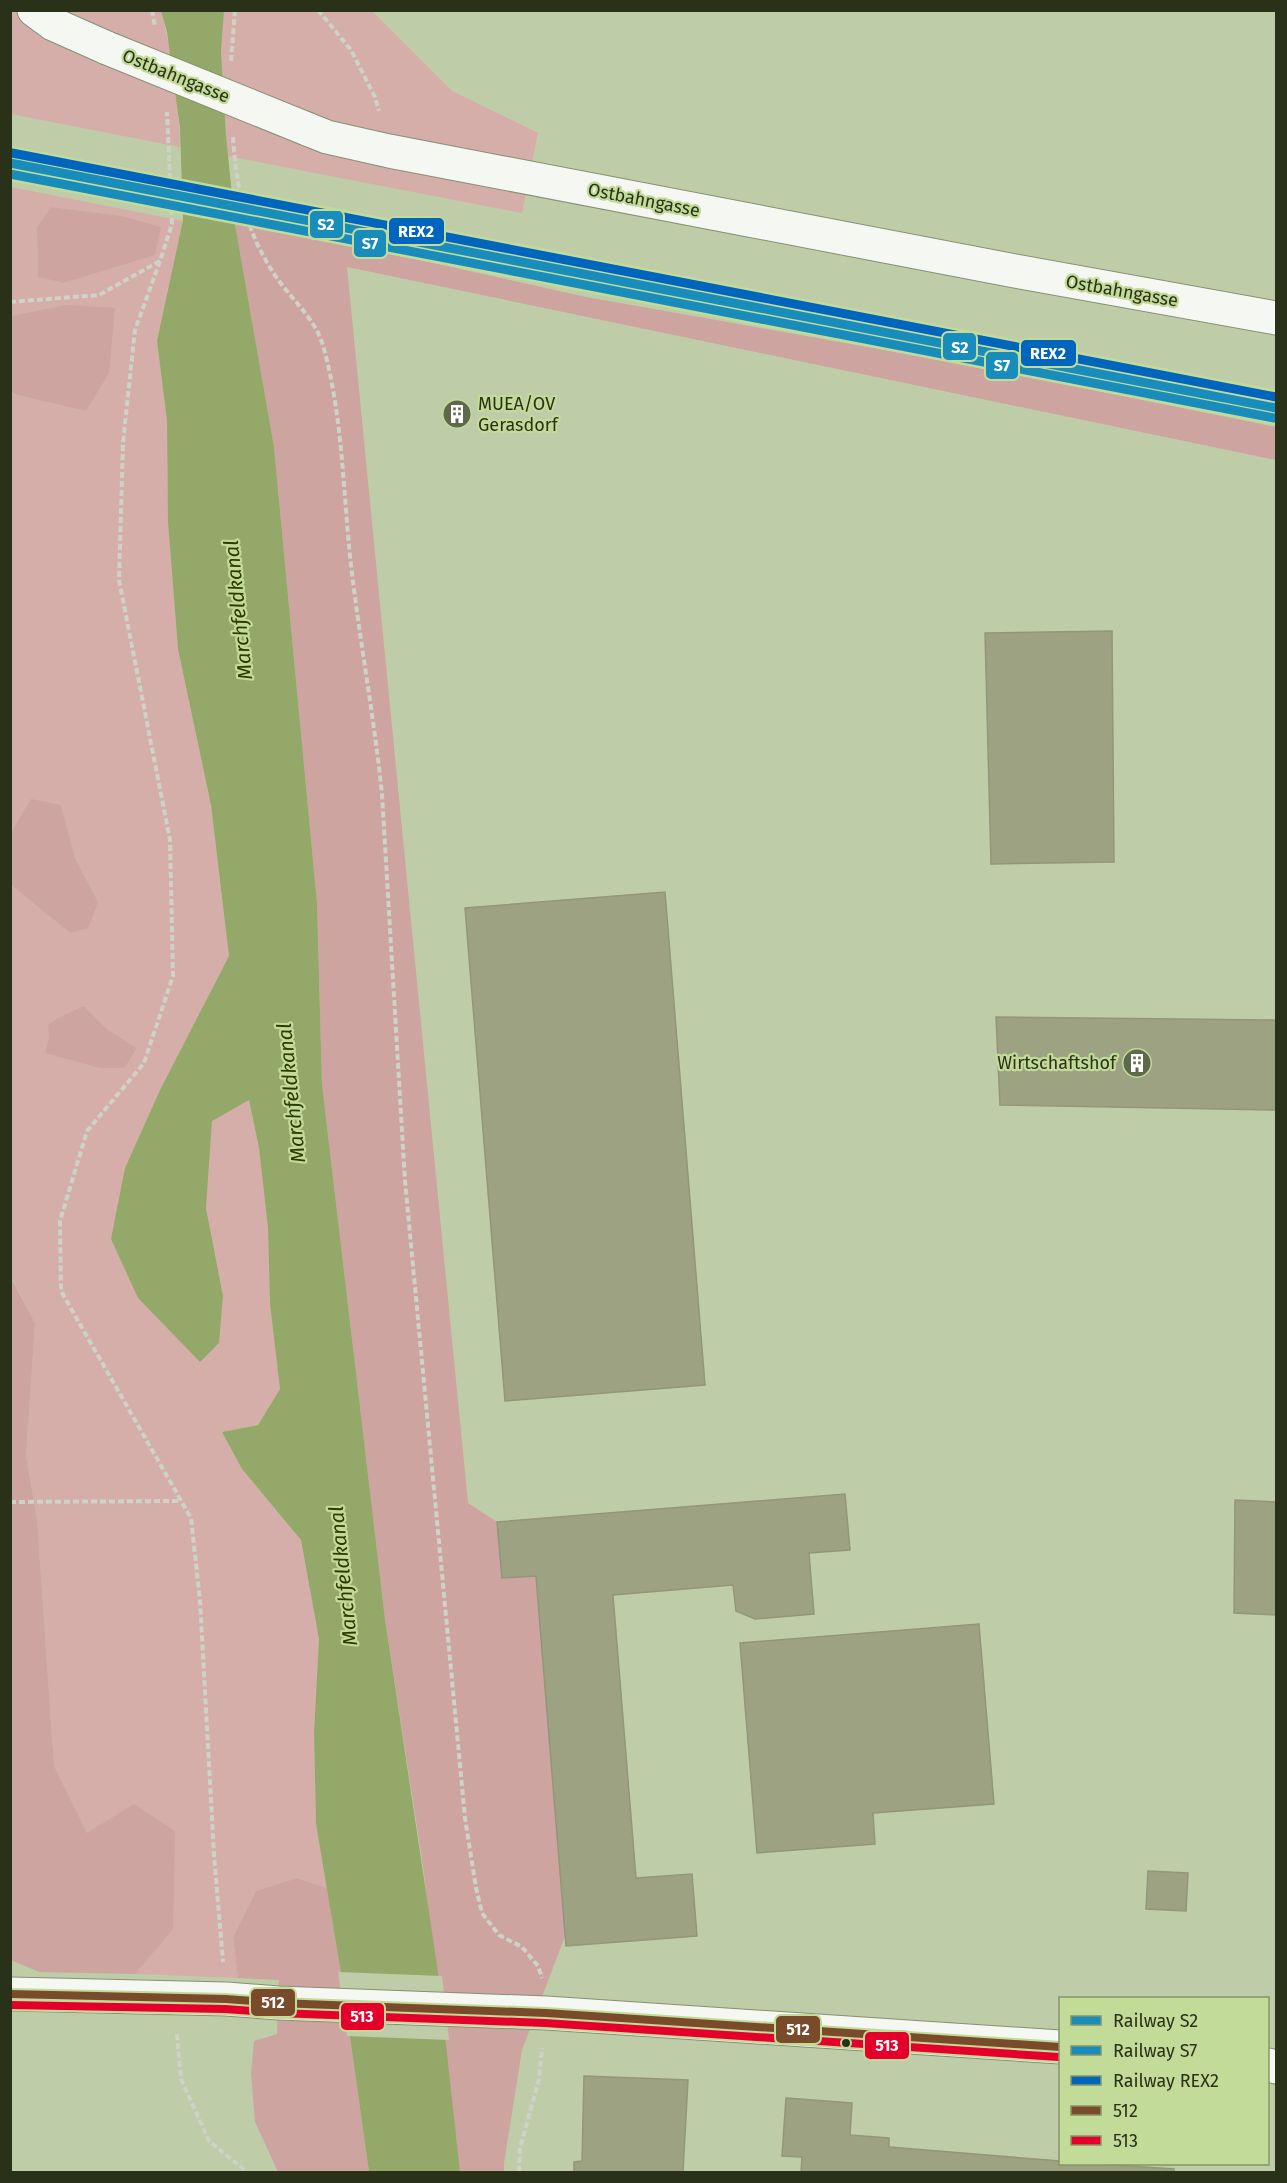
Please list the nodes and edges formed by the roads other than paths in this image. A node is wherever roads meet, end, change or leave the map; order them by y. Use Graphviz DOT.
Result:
graph roads {
  1 [pos="34,10"];
  2 [pos="1276,318"];
  3 [pos="10,1994"];
  4 [pos="1059,2047"];
  1 -- 2 [label="street, Ostbahngasse, bridge"];
  3 -- 4 [label="street"];
}
